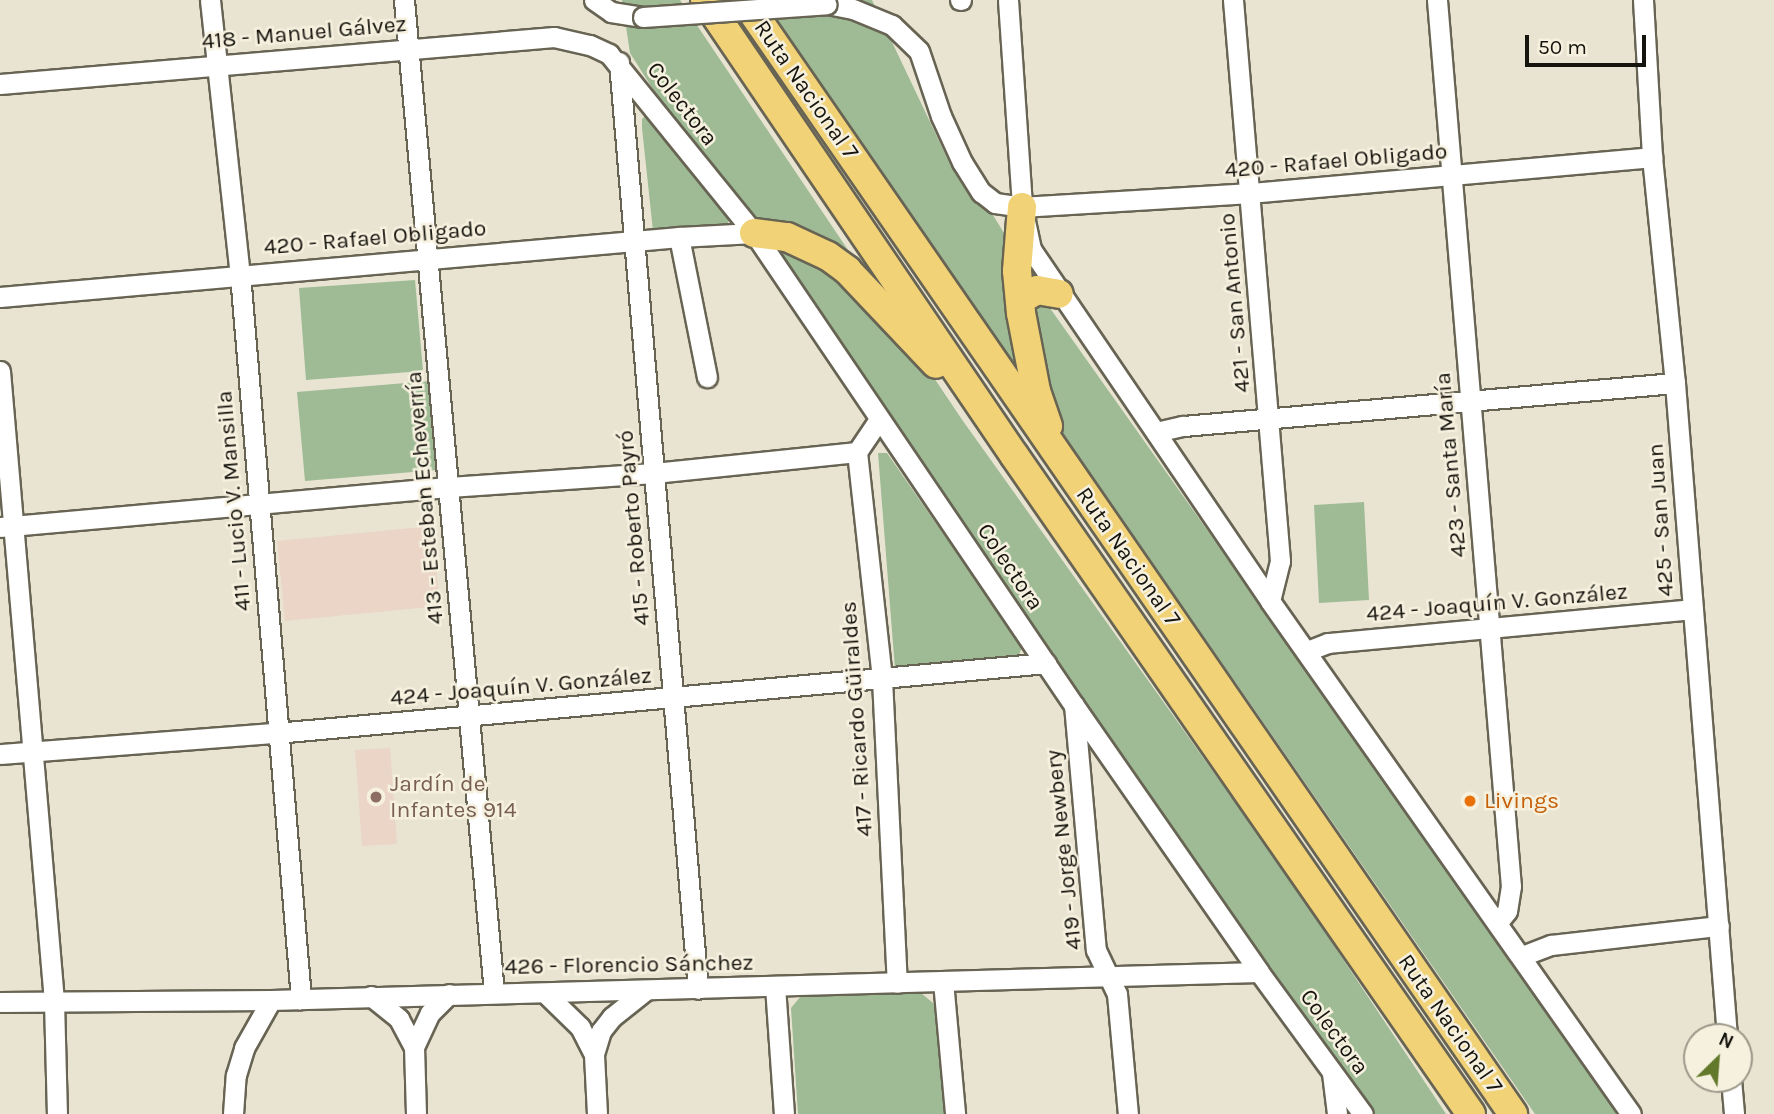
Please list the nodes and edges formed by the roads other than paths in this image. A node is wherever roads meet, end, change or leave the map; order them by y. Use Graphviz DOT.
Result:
graph roads {
  1 [pos="210,0"];
  2 [pos="404,0"];
  3 [pos="594,0"];
  4 [pos="705,0"];
  5 [pos="744,0"];
  6 [pos="1008,0"];
  7 [pos="1233,0"];
  8 [pos="1437,0"];
  9 [pos="1643,0"];
  10 [pos="408,48"];
  11 [pos="614,58"];
  12 [pos="216,65"];
  13 [pos="0,84"];
  14 [pos="1652,158"];
  15 [pos="1452,176"];
  16 [pos="1250,193"];
  17 [pos="1022,207"];
  18 [pos="754,233"];
  19 [pos="679,236"];
  20 [pos="633,241"];
  21 [pos="428,259"];
  22 [pos="240,274"];
  23 [pos="1059,294"];
  24 [pos="0,298"];
  25 [pos="1020,300"];
  26 [pos="0,371"];
  27 [pos="707,377"];
  28 [pos="1675,383"];
  29 [pos="1471,402"];
  30 [pos="879,419"];
  31 [pos="1270,420"];
  32 [pos="1156,432"];
  33 [pos="857,452"];
  34 [pos="1014,455"];
  35 [pos="654,473"];
  36 [pos="1073,479"];
  37 [pos="449,487"];
  38 [pos="259,505"];
  39 [pos="7,526"];
  40 [pos="1270,601"];
  41 [pos="1692,609"];
  42 [pos="1490,630"];
  43 [pos="1307,651"];
  44 [pos="1046,663"];
  45 [pos="883,679"];
  46 [pos="674,698"];
  47 [pos="1073,704"];
  48 [pos="469,716"];
  49 [pos="276,733"];
  50 [pos="34,750"];
  51 [pos="0,754"];
  52 [pos="1498,922"];
  53 [pos="1719,926"];
  54 [pos="1522,956"];
  55 [pos="1259,972"];
  56 [pos="1106,974"];
  57 [pos="943,981"];
  58 [pos="897,983"];
  59 [pos="775,986"];
  60 [pos="698,989"];
  61 [pos="646,990"];
  62 [pos="494,992"];
  63 [pos="545,993"];
  64 [pos="449,994"];
  65 [pos="371,996"];
  66 [pos="301,999"];
  67 [pos="271,1000"];
  68 [pos="54,1001"];
  69 [pos="0,1002"];
  70 [pos="1726,1023"];
  71 [pos="414,1047"];
  72 [pos="594,1054"];
  73 [pos="1332,1071"];
  74 [pos="1732,1093"];
  75 [pos="57,1114"];
  76 [pos="233,1114"];
  77 [pos="415,1114"];
  78 [pos="597,1114"];
  79 [pos="784,1114"];
  80 [pos="955,1114"];
  81 [pos="1128,1114"];
  82 [pos="1336,1114"];
  83 [pos="1363,1114"];
  84 [pos="1471,1114"];
  85 [pos="1513,1114"];
  86 [pos="1631,1114"];
  87 [pos="1734,1114"];
  1 -- 12 [label="street, 411 - Lucio V. Mansilla"];
  2 -- 10 [label="street, 413 - Esteban Echeverría"];
  3 -- 17 [label="street, 420 - Rafael Obligado, bridge"];
  4 -- 34 [label="highway, Ruta Nacional 7"];
  5 -- 36 [label="highway, Ruta Nacional 7"];
  6 -- 17 [label="street"];
  7 -- 16 [label="street, 421 - San Antonio"];
  8 -- 15 [label="street, 423 - Santa María"];
  9 -- 14 [label="street, 425 - San Juan"];
  10 -- 11 [label="street, 418 - Manuel Gálvez"];
  10 -- 12 [label="street, 418 - Manuel Gálvez"];
  10 -- 21 [label="street, 413 - Esteban Echeverría"];
  11 -- 18 [label="street, Colectora"];
  11 -- 20 [label="street, 415 - Roberto Payró"];
  12 -- 13 [label="street, 418 - Manuel Gálvez"];
  12 -- 22 [label="street, 411 - Lucio V. Mansilla"];
  14 -- 15 [label="street, 420 - Rafael Obligado"];
  14 -- 28 [label="street, 425 - San Juan"];
  15 -- 16 [label="street, 420 - Rafael Obligado"];
  15 -- 29 [label="street, 423 - Santa María"];
  16 -- 17 [label="street, 420 - Rafael Obligado"];
  16 -- 31 [label="street, 421 - San Antonio"];
  17 -- 23 [label="street"];
  17 -- 25 [label="highway"];
  18 -- 19 [label="street, 420 - Rafael Obligado"];
  18 -- 30 [label="street, Colectora"];
  18 -- 34 [label="highway"];
  19 -- 20 [label="street, 420 - Rafael Obligado"];
  19 -- 27 [label="street"];
  20 -- 21 [label="street, 420 - Rafael Obligado"];
  20 -- 35 [label="street, 415 - Roberto Payró"];
  21 -- 22 [label="street, 420 - Rafael Obligado"];
  21 -- 37 [label="street, 413 - Esteban Echeverría"];
  22 -- 24 [label="street, 420 - Rafael Obligado"];
  22 -- 38 [label="street, 411 - Lucio V. Mansilla"];
  23 -- 25 [label="highway"];
  23 -- 32 [label="street"];
  25 -- 36 [label="highway"];
  26 -- 39 [label="street"];
  28 -- 29 [label="street"];
  28 -- 41 [label="street, 425 - San Juan"];
  29 -- 31 [label="street"];
  29 -- 42 [label="street, 423 - Santa María"];
  30 -- 33 [label="street"];
  30 -- 44 [label="street, Colectora"];
  31 -- 32 [label="street"];
  31 -- 40 [label="street, 421 - San Antonio"];
  32 -- 40 [label="street"];
  33 -- 35 [label="street"];
  33 -- 45 [label="street, 417 - Ricardo Güiraldes"];
  34 -- 84 [label="highway, Ruta Nacional 7"];
  35 -- 37 [label="street"];
  35 -- 46 [label="street, 415 - Roberto Payró"];
  36 -- 85 [label="highway, Ruta Nacional 7"];
  37 -- 38 [label="street"];
  37 -- 48 [label="street, 413 - Esteban Echeverría"];
  38 -- 39 [label="street"];
  38 -- 49 [label="street, 411 - Lucio V. Mansilla"];
  39 -- 50 [label="street"];
  40 -- 43 [label="street"];
  41 -- 42 [label="street, 424 - Joaquín V. González"];
  41 -- 53 [label="street, 425 - San Juan"];
  42 -- 43 [label="street, 424 - Joaquín V. González"];
  42 -- 52 [label="street, 423 - Santa María"];
  43 -- 52 [label="street"];
  44 -- 45 [label="street, 424 - Joaquín V. González"];
  44 -- 47 [label="street, Colectora"];
  45 -- 46 [label="street, 424 - Joaquín V. González"];
  45 -- 58 [label="street, 417 - Ricardo Güiraldes"];
  46 -- 48 [label="street, 424 - Joaquín V. González"];
  46 -- 60 [label="street, 415 - Roberto Payró"];
  47 -- 55 [label="street, Colectora"];
  47 -- 56 [label="street, 419 - Jorge Newbery"];
  48 -- 49 [label="street, 424 - Joaquín V. González"];
  48 -- 62 [label="street, 413 - Esteban Echeverría"];
  49 -- 50 [label="street, 424 - Joaquín V. González"];
  49 -- 66 [label="street, 411 - Lucio V. Mansilla"];
  50 -- 51 [label="street, 424 - Joaquín V. González"];
  50 -- 68 [label="street"];
  52 -- 54 [label="street"];
  53 -- 54 [label="street"];
  53 -- 70 [label="street, 425 - San Juan"];
  54 -- 86 [label="street"];
  55 -- 56 [label="street, 426 - Florencio Sánchez"];
  55 -- 73 [label="street, Colectora"];
  56 -- 57 [label="street, 426 - Florencio Sánchez"];
  56 -- 81 [label="street, 419 - Jorge Newbery"];
  57 -- 58 [label="street, 426 - Florencio Sánchez"];
  57 -- 80 [label="street"];
  58 -- 59 [label="street, 426 - Florencio Sánchez"];
  59 -- 60 [label="street, 426 - Florencio Sánchez"];
  59 -- 79 [label="street"];
  60 -- 61 [label="street, 426 - Florencio Sánchez"];
  61 -- 63 [label="street, 426 - Florencio Sánchez"];
  61 -- 72 [label="street"];
  62 -- 63 [label="street, 426 - Florencio Sánchez"];
  62 -- 64 [label="street, 426 - Florencio Sánchez"];
  63 -- 72 [label="street"];
  64 -- 65 [label="street, 426 - Florencio Sánchez"];
  64 -- 71 [label="street"];
  65 -- 66 [label="street, 426 - Florencio Sánchez"];
  65 -- 71 [label="street"];
  66 -- 67 [label="street, 426 - Florencio Sánchez"];
  67 -- 68 [label="street, 426 - Florencio Sánchez"];
  67 -- 76 [label="street"];
  68 -- 69 [label="street, 426 - Florencio Sánchez"];
  68 -- 75 [label="street"];
  71 -- 77 [label="street"];
  72 -- 78 [label="street"];
  73 -- 82 [label="street"];
  73 -- 83 [label="street, Colectora"];
  74 -- 87 [label="street"];
}
